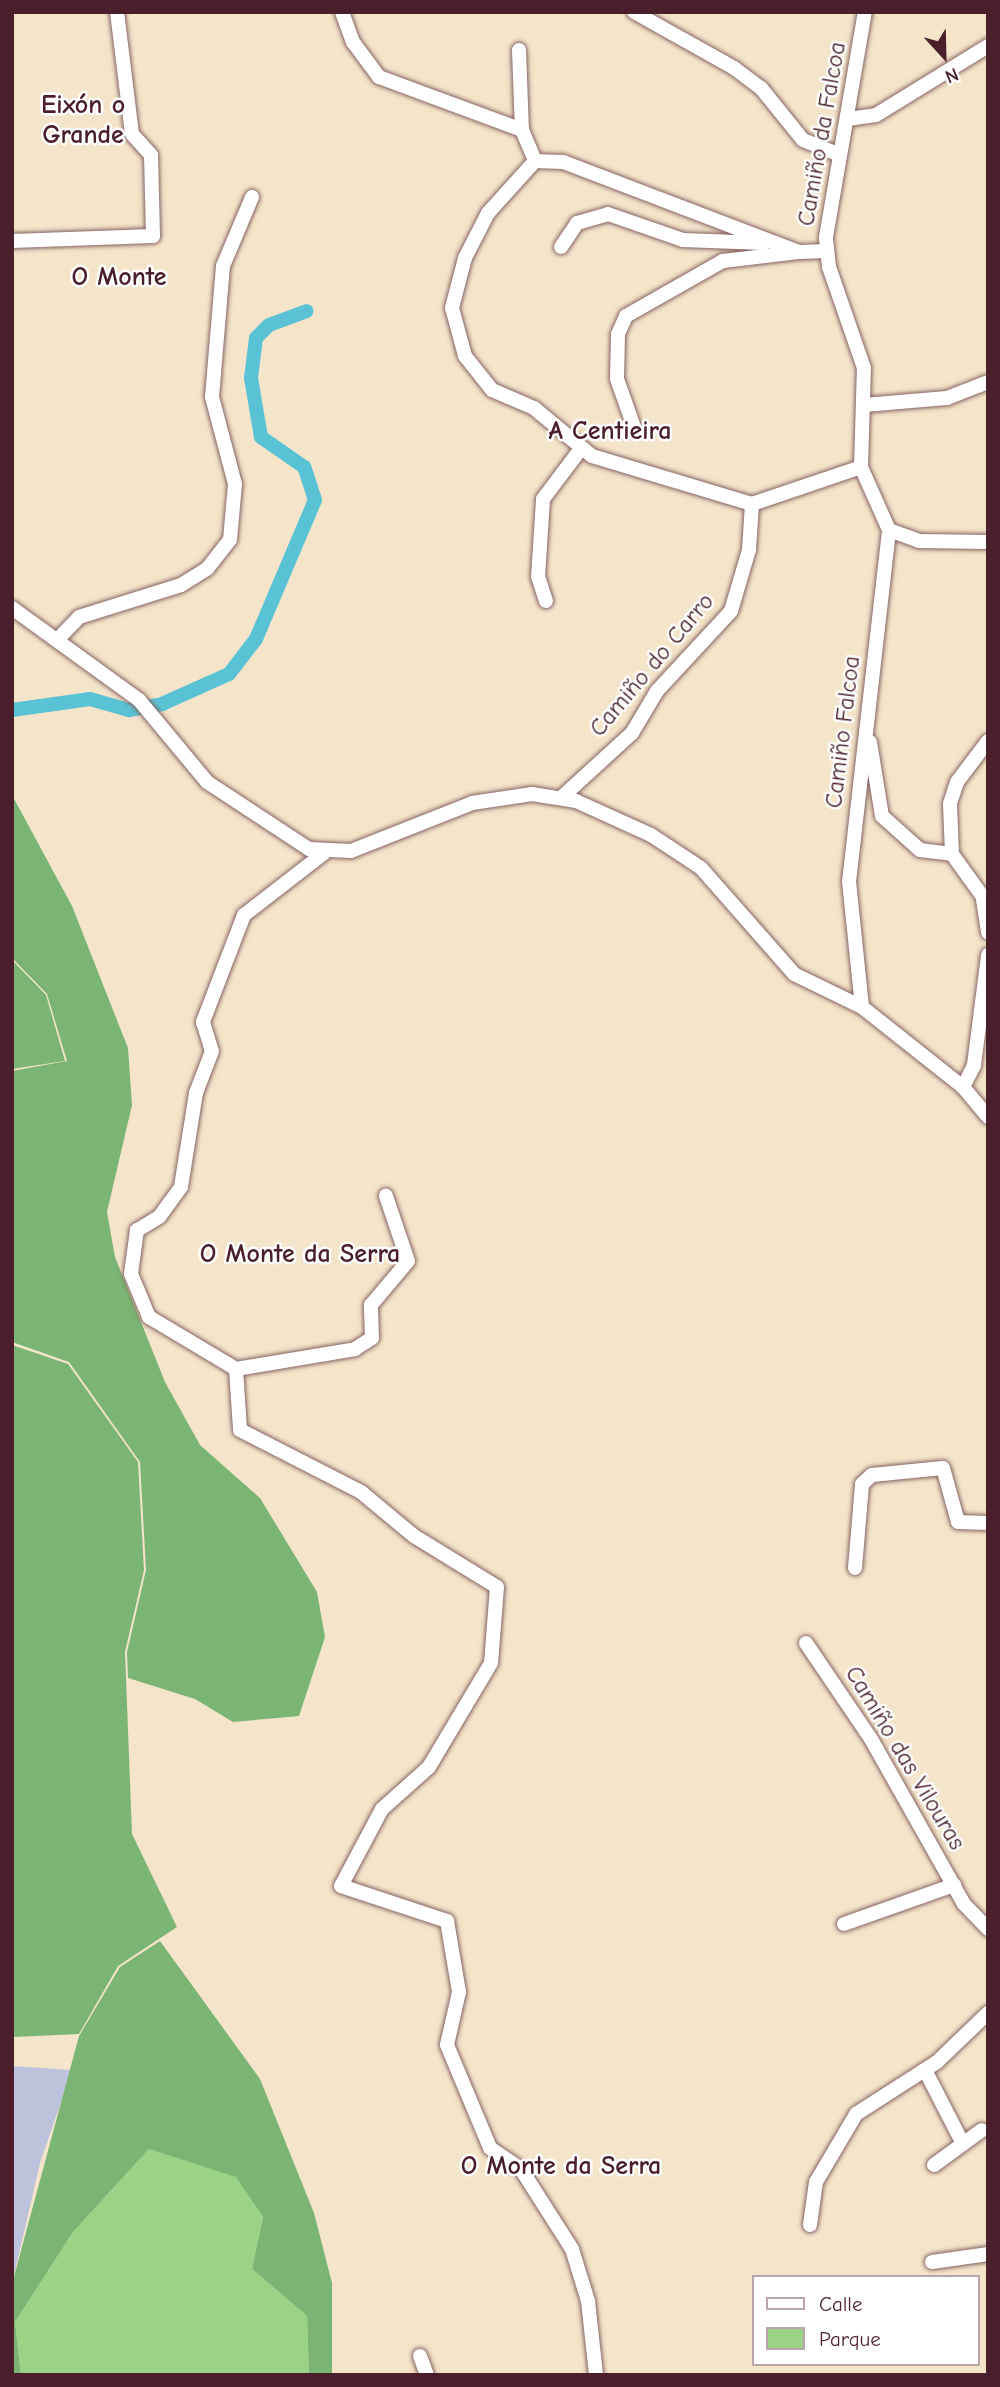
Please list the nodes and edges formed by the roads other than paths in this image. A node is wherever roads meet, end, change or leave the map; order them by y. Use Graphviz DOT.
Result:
graph roads {
  1 [pos="117,12"];
  2 [pos="342,12"];
  3 [pos="634,12"];
  4 [pos="865,12"];
  5 [pos="988,46"];
  6 [pos="519,50"];
  7 [pos="848,119"];
  8 [pos="522,130"];
  9 [pos="840,155"];
  10 [pos="535,161"];
  11 [pos="252,198"];
  12 [pos="12,241"];
  13 [pos="775,243"];
  14 [pos="561,247"];
  15 [pos="827,251"];
  16 [pos="799,252"];
  17 [pos="985,389"];
  18 [pos="864,405"];
  19 [pos="634,427"];
  20 [pos="580,450"];
  21 [pos="861,467"];
  22 [pos="752,504"];
  23 [pos="888,530"];
  24 [pos="988,542"];
  25 [pos="547,601"];
  26 [pos="12,608"];
  27 [pos="58,639"];
  28 [pos="867,718"];
  29 [pos="988,741"];
  30 [pos="983,759"];
  31 [pos="562,797"];
  32 [pos="324,853"];
  33 [pos="952,854"];
  34 [pos="986,902"];
  35 [pos="988,933"];
  36 [pos="988,957"];
  37 [pos="862,1007"];
  38 [pos="963,1087"];
  39 [pos="988,1117"];
  40 [pos="386,1196"];
  41 [pos="236,1369"];
  42 [pos="988,1523"];
  43 [pos="855,1568"];
  44 [pos="806,1643"];
  45 [pos="954,1885"];
  46 [pos="844,1924"];
  47 [pos="988,1929"];
  48 [pos="988,2013"];
  49 [pos="925,2070"];
  50 [pos="982,2130"];
  51 [pos="962,2142"];
  52 [pos="934,2165"];
  53 [pos="810,2225"];
  54 [pos="988,2254"];
  55 [pos="932,2262"];
  56 [pos="420,2356"];
  57 [pos="427,2375"];
  58 [pos="596,2375"];
  1 -- 12 [label="street"];
  2 -- 8 [label="street"];
  3 -- 9 [label="street"];
  4 -- 7 [label="street, Camiño da Falcoa"];
  5 -- 7 [label="street"];
  6 -- 8 [label="street"];
  7 -- 9 [label="street, Camiño da Falcoa"];
  8 -- 10 [label="street"];
  9 -- 15 [label="street, Camiño da Falcoa"];
  10 -- 13 [label="street"];
  10 -- 20 [label="street"];
  11 -- 27 [label="street"];
  13 -- 14 [label="street"];
  13 -- 16 [label="street"];
  15 -- 16 [label="street"];
  15 -- 18 [label="street, Camiño da Falcoa"];
  16 -- 19 [label="street"];
  17 -- 18 [label="street"];
  18 -- 21 [label="street, Camiño da Falcoa"];
  20 -- 22 [label="street"];
  20 -- 25 [label="street"];
  21 -- 22 [label="street"];
  21 -- 23 [label="street, Camiño Falcoa"];
  22 -- 31 [label="street, Camiño do Carro"];
  23 -- 24 [label="street"];
  23 -- 28 [label="street, Camiño Falcoa"];
  26 -- 27 [label="street"];
  27 -- 32 [label="street"];
  28 -- 33 [label="street"];
  28 -- 37 [label="street, Camiño Falcoa"];
  29 -- 30 [label="street"];
  30 -- 33 [label="street"];
  31 -- 32 [label="street"];
  31 -- 37 [label="street"];
  32 -- 41 [label="street"];
  33 -- 34 [label="street"];
  34 -- 35 [label="street"];
  36 -- 38 [label="street"];
  37 -- 38 [label="street"];
  38 -- 39 [label="street"];
  40 -- 41 [label="street"];
  41 -- 58 [label="street"];
  42 -- 43 [label="street"];
  44 -- 45 [label="street, Camiño das Vilouras"];
  45 -- 46 [label="street"];
  45 -- 47 [label="street, Camiño das Vilouras"];
  48 -- 49 [label="street"];
  49 -- 51 [label="street"];
  49 -- 53 [label="street"];
  50 -- 51 [label="street"];
  51 -- 52 [label="street"];
  54 -- 55 [label="street"];
  56 -- 57 [label="street"];
}
